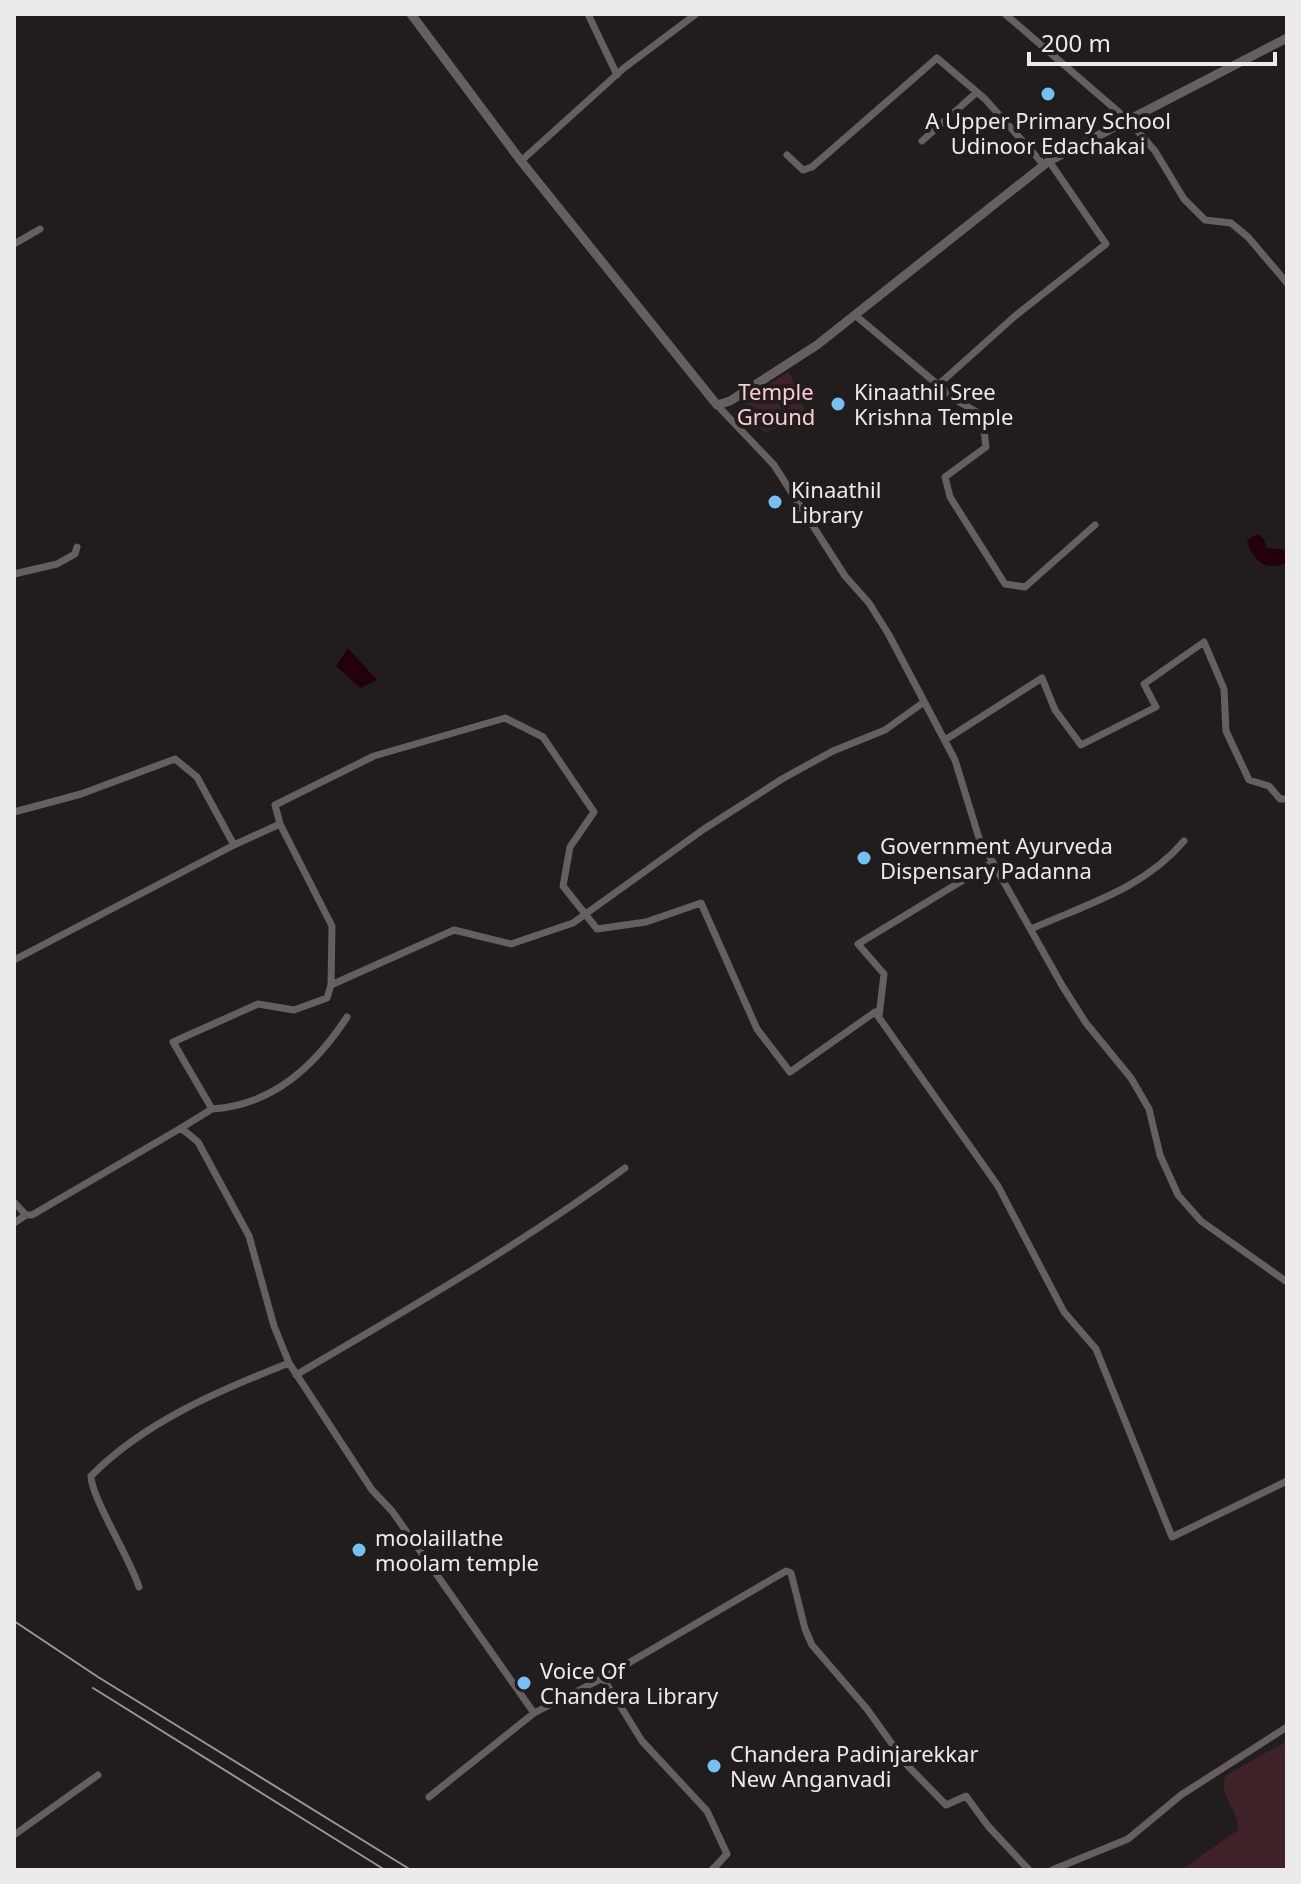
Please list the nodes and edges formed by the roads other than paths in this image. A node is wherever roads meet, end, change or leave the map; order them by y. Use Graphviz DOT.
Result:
graph roads {
  1 [pos="411,14"];
  2 [pos="588,14"];
  3 [pos="696,14"];
  4 [pos="1005,14"];
  5 [pos="1287,38"];
  6 [pos="617,75"];
  7 [pos="977,92"];
  8 [pos="1129,121"];
  9 [pos="922,141"];
  10 [pos="787,155"];
  11 [pos="521,161"];
  12 [pos="1047,163"];
  13 [pos="40,229"];
  14 [pos="14,244"];
  15 [pos="1287,283"];
  16 [pos="855,315"];
  17 [pos="938,385"];
  18 [pos="717,405"];
  19 [pos="1095,525"];
  20 [pos="77,547"];
  21 [pos="14,574"];
  22 [pos="924,702"];
  23 [pos="945,740"];
  24 [pos="1287,799"];
  25 [pos="14,812"];
  26 [pos="280,824"];
  27 [pos="1184,841"];
  28 [pos="234,845"];
  29 [pos="993,862"];
  30 [pos="586,915"];
  31 [pos="1031,929"];
  32 [pos="14,960"];
  33 [pos="331,985"];
  34 [pos="879,1016"];
  35 [pos="347,1017"];
  36 [pos="212,1109"];
  37 [pos="181,1128"];
  38 [pos="625,1168"];
  39 [pos="14,1202"];
  40 [pos="26,1215"];
  41 [pos="14,1223"];
  42 [pos="1287,1282"];
  43 [pos="289,1363"];
  44 [pos="296,1375"];
  45 [pos="1287,1481"];
  46 [pos="139,1587"];
  47 [pos="603,1678"];
  48 [pos="534,1713"];
  49 [pos="1287,1727"];
  50 [pos="98,1775"];
  51 [pos="429,1797"];
  52 [pos="14,1835"];
  53 [pos="712,1870"];
  54 [pos="1029,1870"];
  55 [pos="1052,1870"];
  1 -- 11 [label="main road"];
  2 -- 6 [label="street"];
  3 -- 6 [label="street"];
  4 -- 8 [label="street"];
  5 -- 8 [label="main road"];
  6 -- 11 [label="street"];
  7 -- 9 [label="street"];
  7 -- 10 [label="street"];
  7 -- 12 [label="street"];
  8 -- 12 [label="main road"];
  8 -- 15 [label="street"];
  11 -- 18 [label="main road"];
  12 -- 16 [label="main road"];
  12 -- 17 [label="street"];
  13 -- 14 [label="street"];
  16 -- 17 [label="street"];
  16 -- 18 [label="main road"];
  17 -- 19 [label="street"];
  18 -- 22 [label="street"];
  20 -- 21 [label="street"];
  22 -- 23 [label="street"];
  22 -- 30 [label="street"];
  23 -- 24 [label="street"];
  23 -- 29 [label="street"];
  25 -- 28 [label="street"];
  26 -- 28 [label="street"];
  26 -- 30 [label="street"];
  26 -- 33 [label="street"];
  27 -- 31 [label="street"];
  28 -- 32 [label="street"];
  29 -- 31 [label="street"];
  29 -- 34 [label="street"];
  30 -- 33 [label="street"];
  30 -- 34 [label="street"];
  31 -- 42 [label="street"];
  33 -- 36 [label="street"];
  34 -- 45 [label="street"];
  35 -- 36 [label="street"];
  36 -- 37 [label="street"];
  37 -- 40 [label="street"];
  37 -- 43 [label="street"];
  38 -- 44 [label="street"];
  39 -- 40 [label="street"];
  40 -- 41 [label="street"];
  43 -- 44 [label="street"];
  43 -- 46 [label="street"];
  44 -- 48 [label="street"];
  47 -- 48 [label="street"];
  47 -- 53 [label="street"];
  47 -- 54 [label="street"];
  48 -- 51 [label="street"];
  49 -- 55 [label="street"];
  50 -- 52 [label="street"];
}
